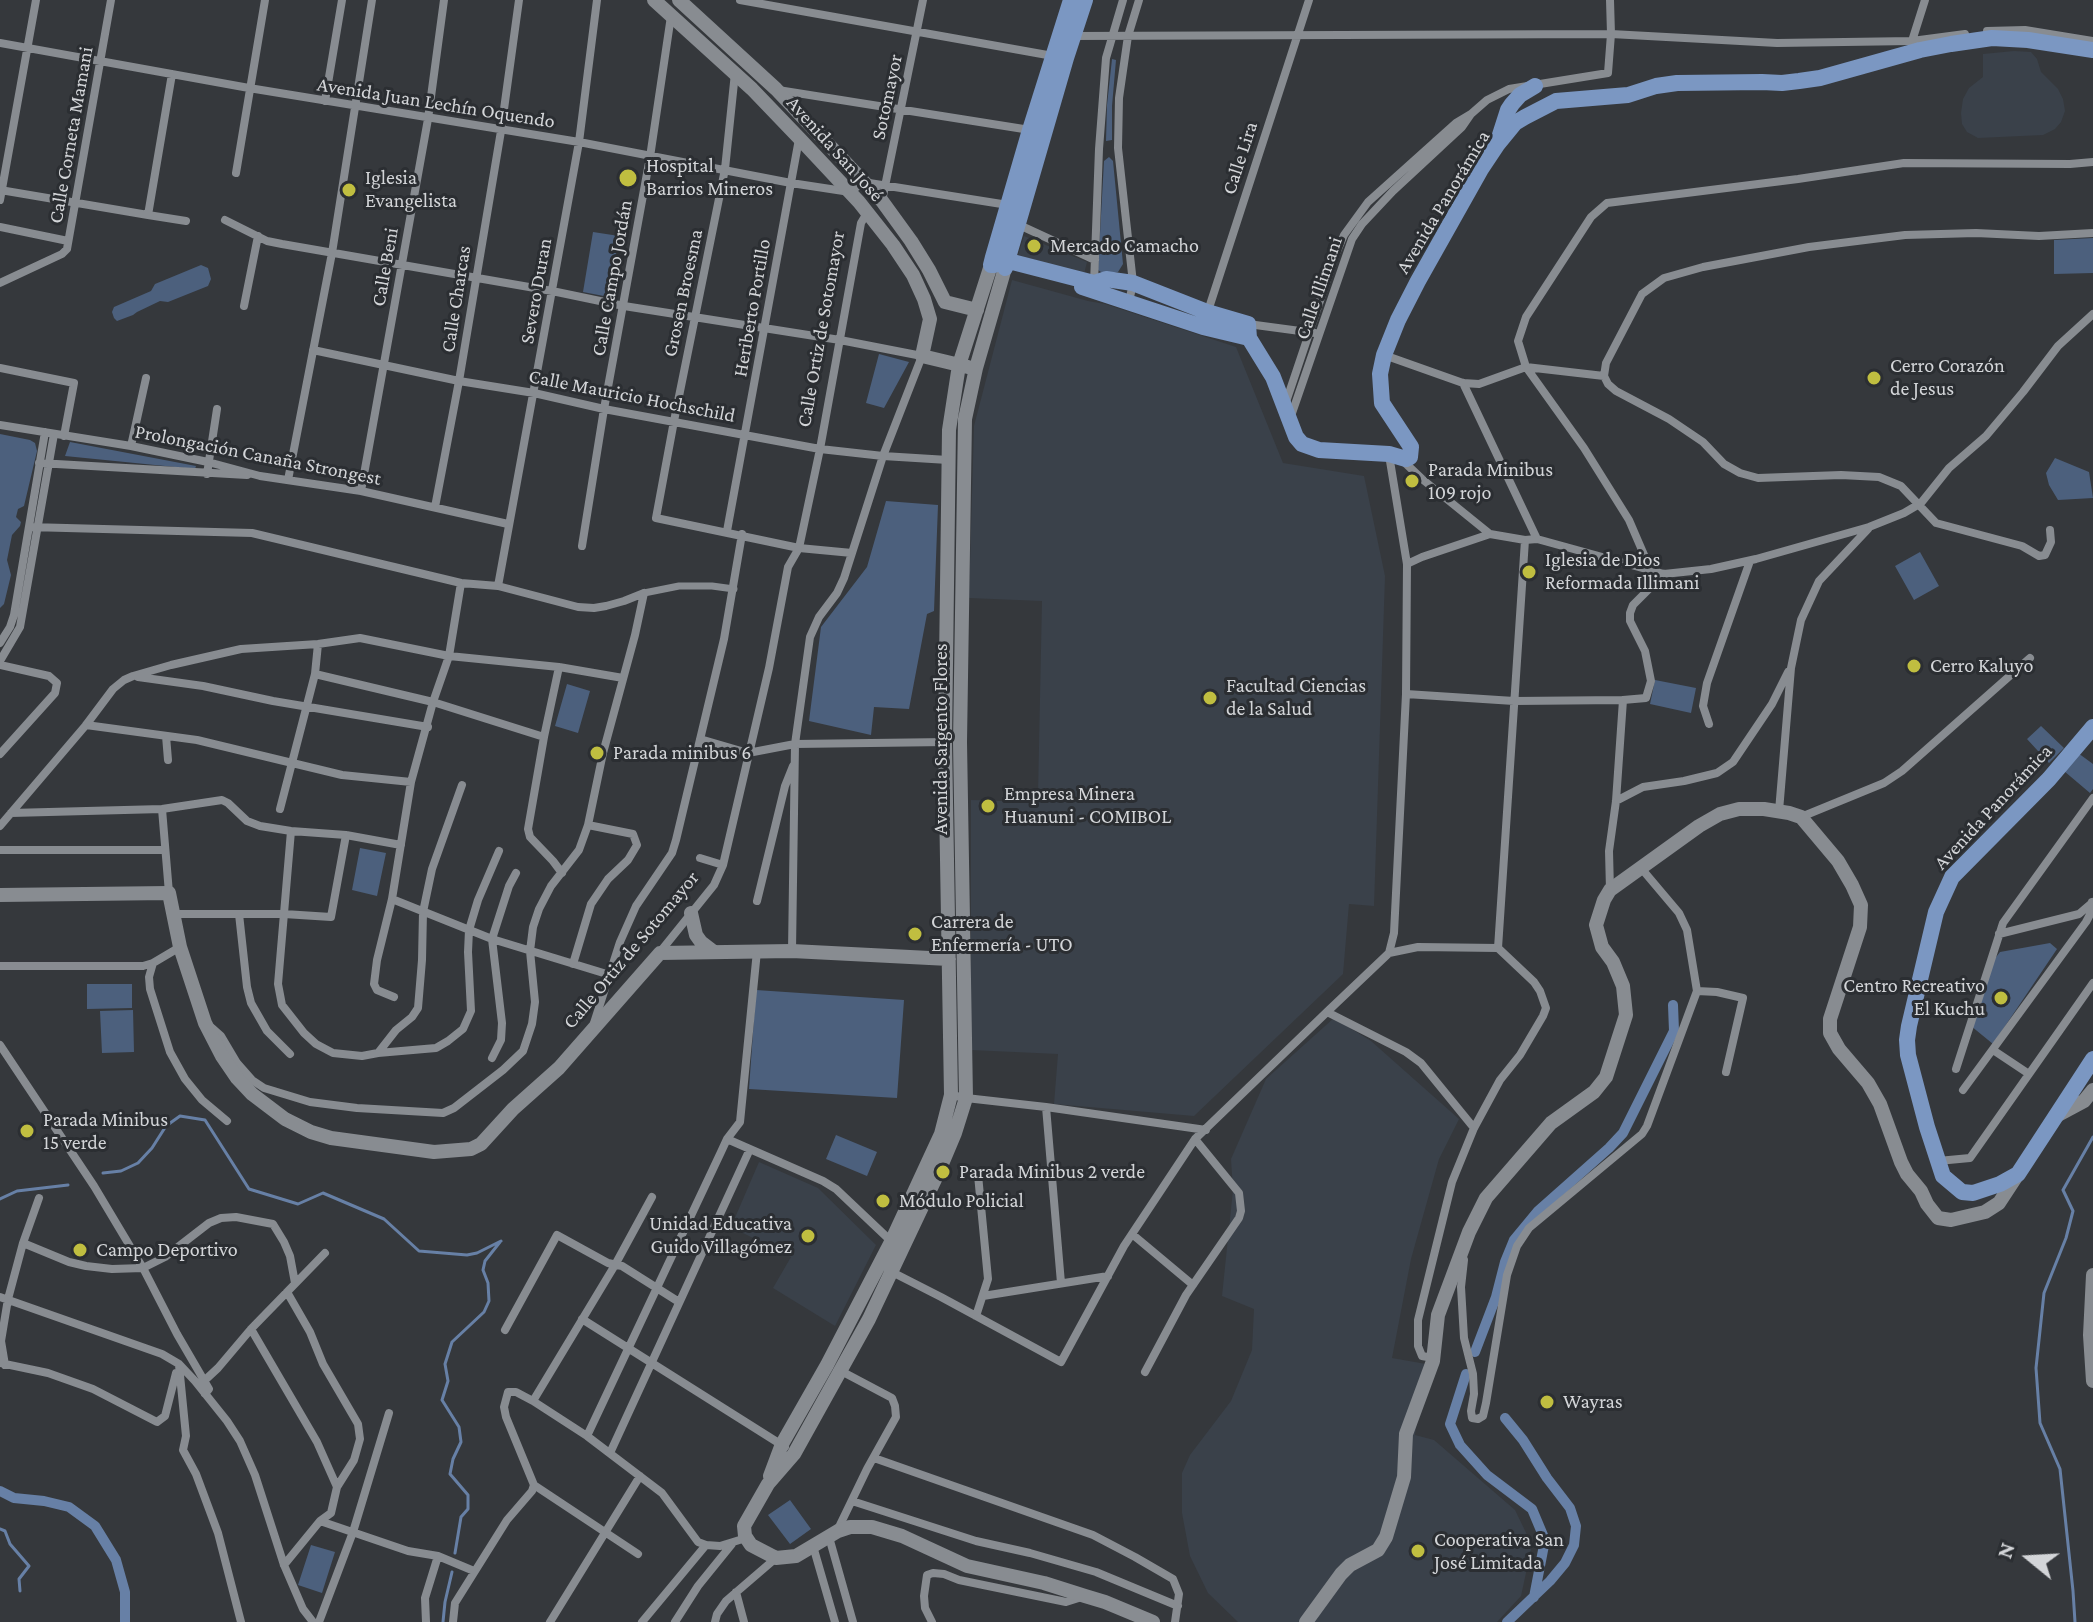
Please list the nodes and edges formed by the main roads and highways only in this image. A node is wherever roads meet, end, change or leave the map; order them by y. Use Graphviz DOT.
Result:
graph roads {
  1 [pos="1071,0"];
  2 [pos="1085,0"];
  3 [pos="1067,36"];
  4 [pos="2093,50"];
  5 [pos="1059,57"];
  6 [pos="1535,86"];
  7 [pos="1510,122"];
  8 [pos="999,262"];
  9 [pos="1093,286"];
  10 [pos="1205,319"];
  11 [pos="2093,727"];
  12 [pos="2093,1059"];
  1 -- 3 [label="main road, Avenida Sargento Flores"];
  2 -- 3 [label="main road, Avenida Sargento Flores"];
  3 -- 5 [label="main road, Avenida Sargento Flores"];
  4 -- 7 [label="main road, Avenida Panorámica"];
  5 -- 8 [label="main road, Avenida Sargento Flores"];
  5 -- 8 [label="main road, Avenida Sargento Flores"];
  6 -- 7 [label="main road"];
  7 -- 10 [label="main road, Avenida Panorámica"];
  8 -- 9 [label="main road"];
  9 -- 10 [label="main road"];
  9 -- 10 [label="main road"];
  11 -- 12 [label="main road, Avenida Panorámica"];
}
